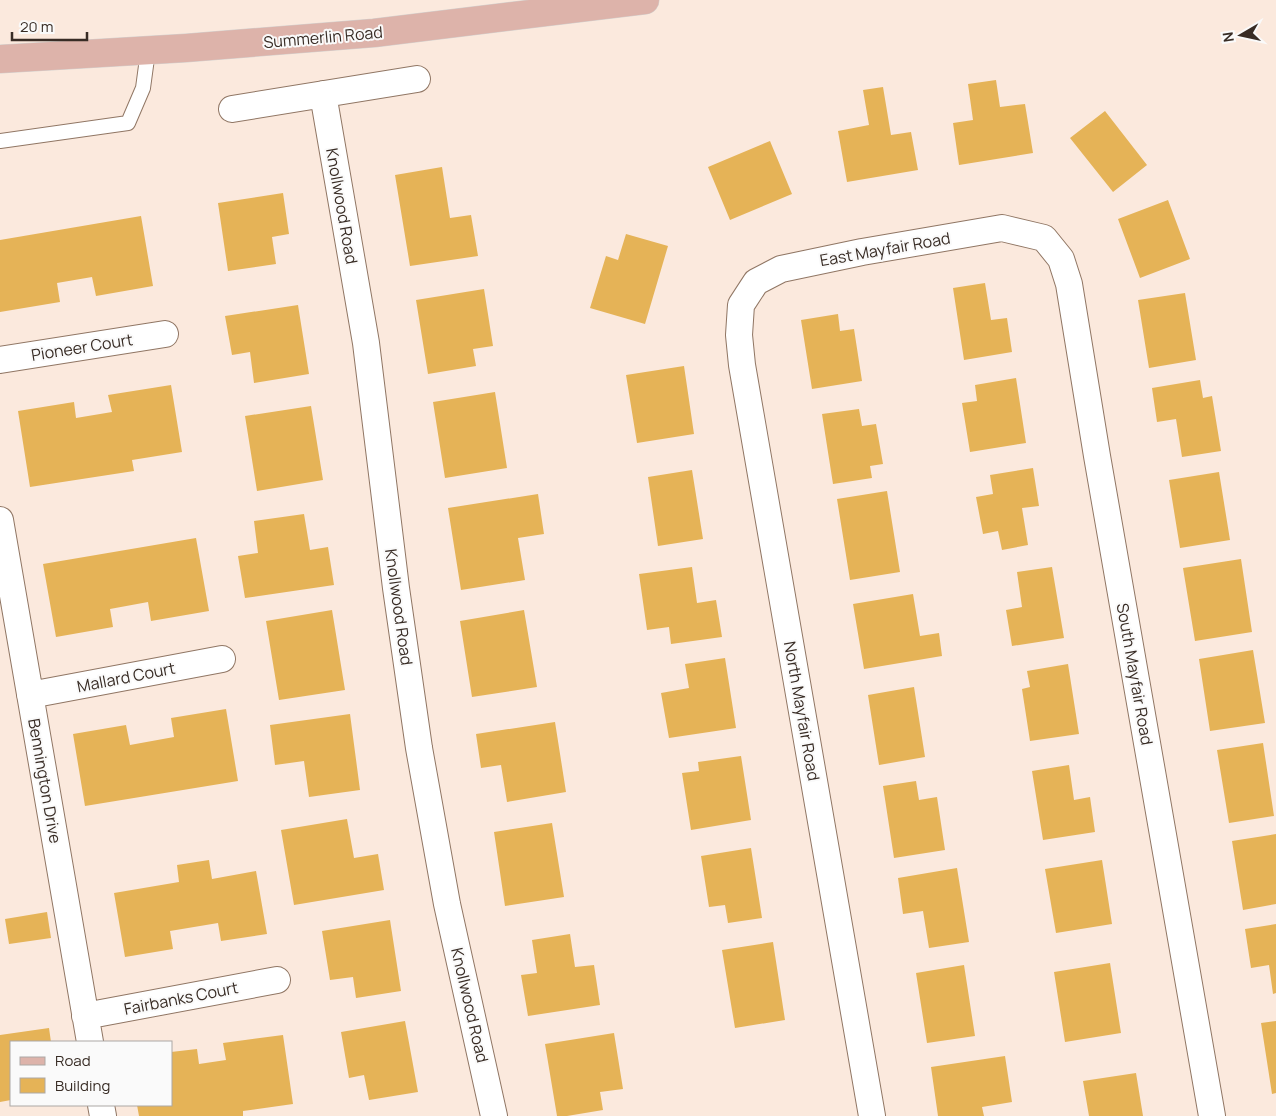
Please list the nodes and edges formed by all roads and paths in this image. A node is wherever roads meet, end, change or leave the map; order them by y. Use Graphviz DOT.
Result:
graph roads {
  1 [pos="645,0"];
  2 [pos="148,51"];
  3 [pos="0,59"];
  4 [pos="417,79"];
  5 [pos="323,94"];
  6 [pos="232,109"];
  7 [pos="0,141"];
  8 [pos="1044,238"];
  9 [pos="741,305"];
  10 [pos="165,334"];
  11 [pos="0,360"];
  12 [pos="0,520"];
  13 [pos="222,659"];
  14 [pos="30,695"];
  15 [pos="277,980"];
  16 [pos="85,1016"];
  17 [pos="90,1041"];
  18 [pos="494,1116"];
  19 [pos="872,1116"];
  20 [pos="1212,1116"];
  1 -- 2 [label="main road, Summerlin Road"];
  2 -- 3 [label="main road, Summerlin Road"];
  2 -- 7 [label="lane"];
  4 -- 5 [label="street"];
  5 -- 6 [label="street"];
  5 -- 18 [label="street, Knollwood Road"];
  8 -- 9 [label="street, East Mayfair Road"];
  8 -- 20 [label="street, South Mayfair Road"];
  9 -- 19 [label="street, North Mayfair Road"];
  10 -- 11 [label="street, Pioneer Court"];
  12 -- 14 [label="street, Bennington Drive"];
  13 -- 14 [label="street, Mallard Court"];
  14 -- 16 [label="street, Bennington Drive"];
  15 -- 16 [label="street, Fairbanks Court"];
  16 -- 17 [label="street, Bennington Drive"];
}
